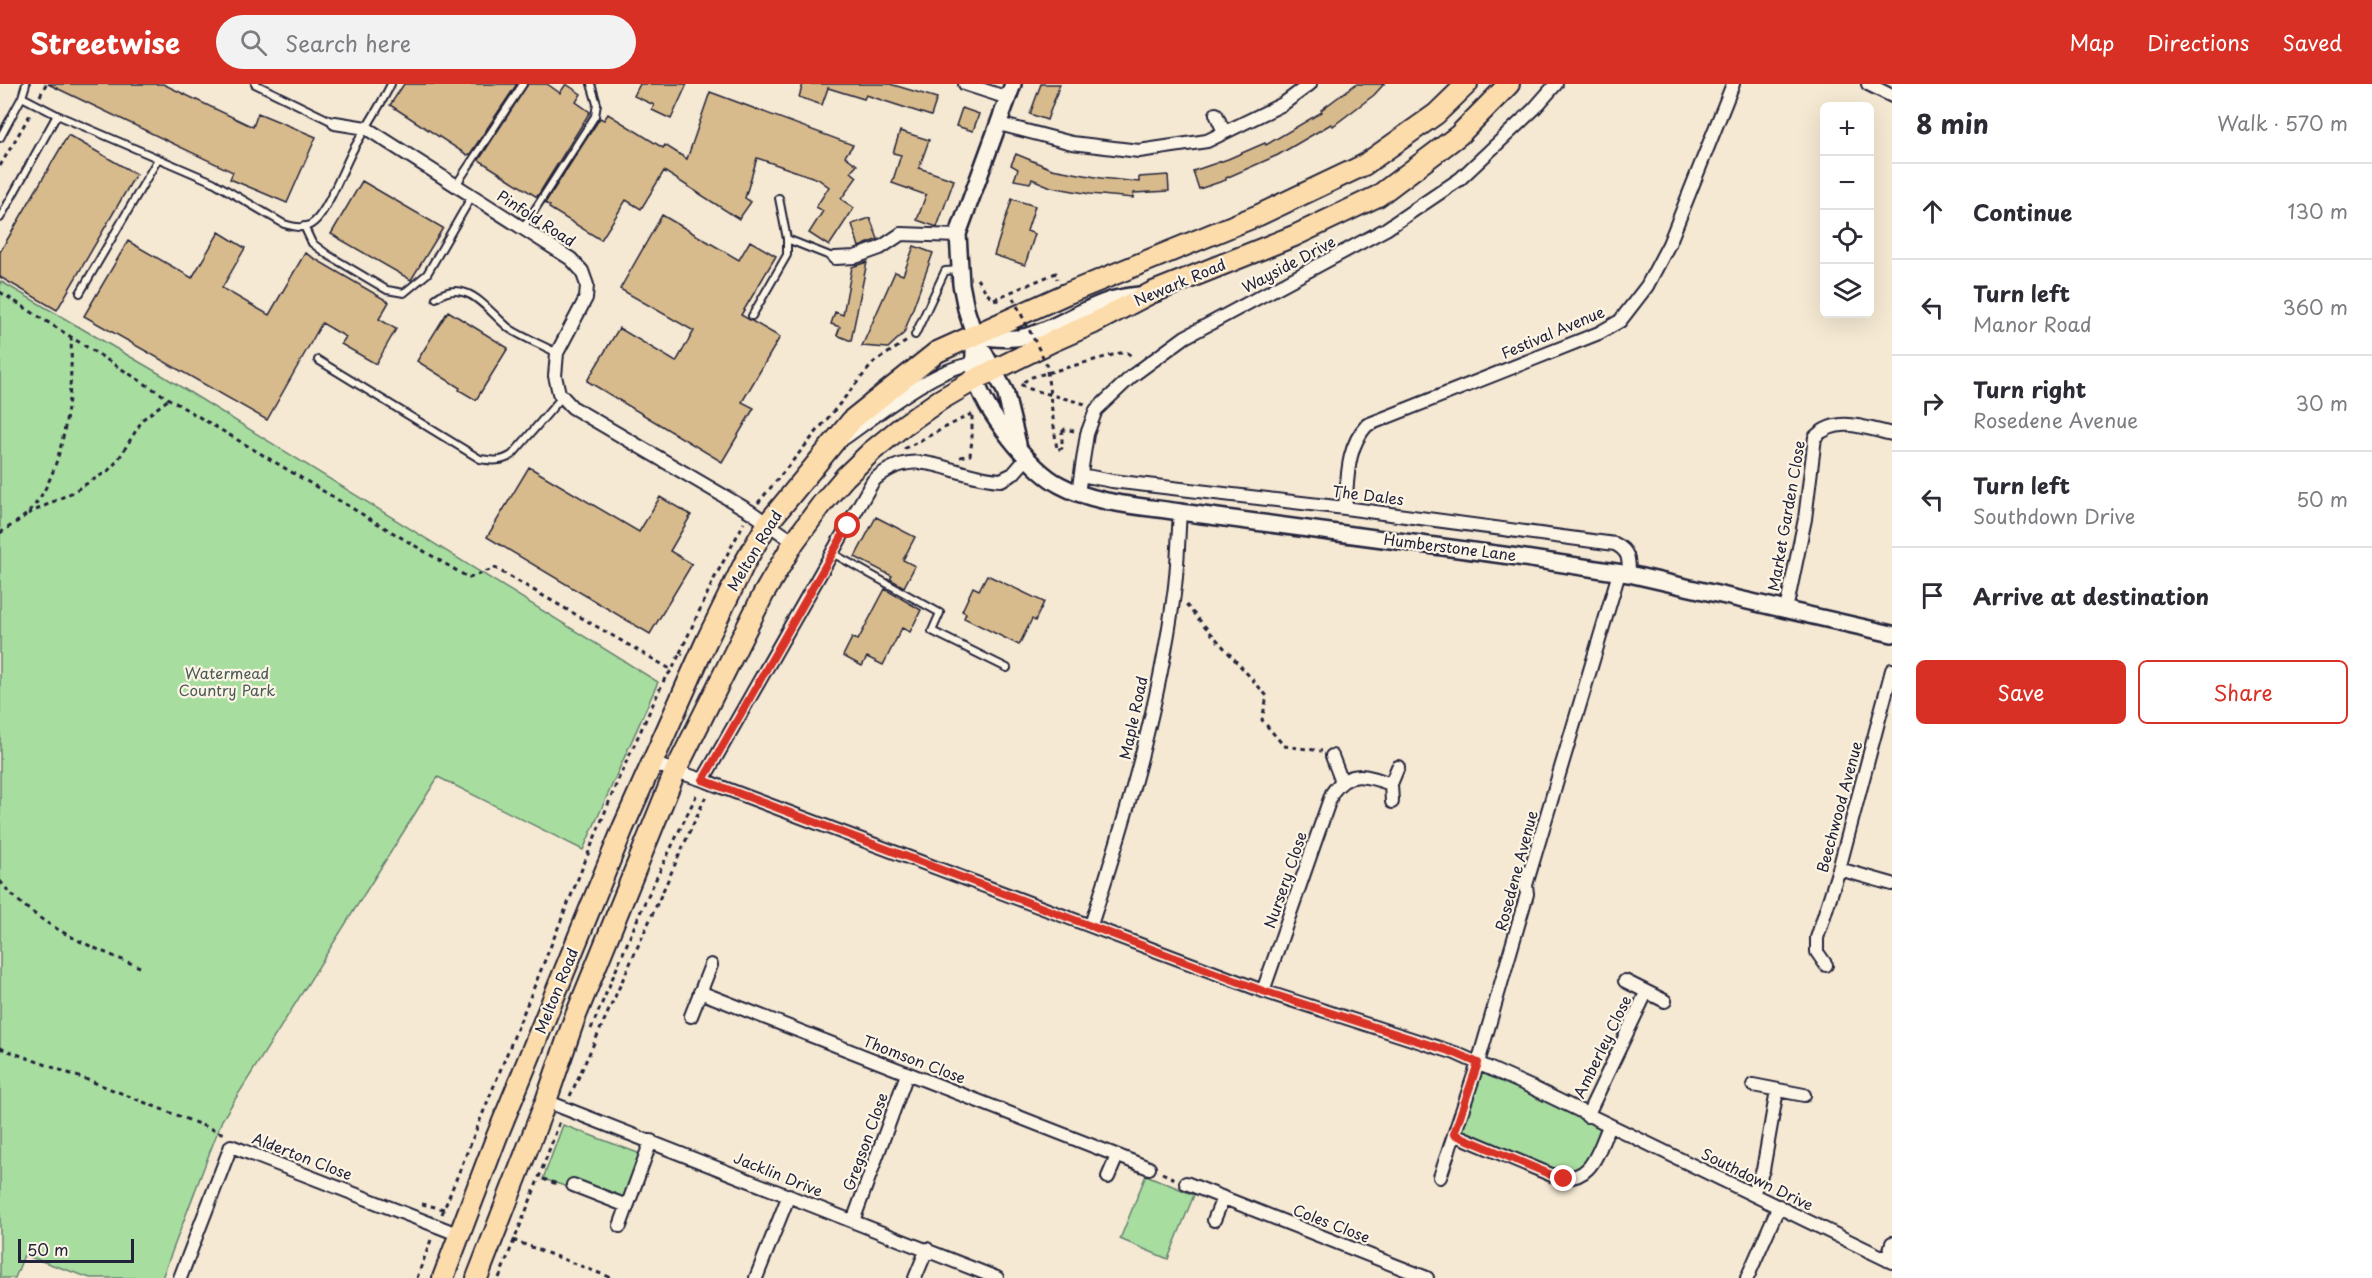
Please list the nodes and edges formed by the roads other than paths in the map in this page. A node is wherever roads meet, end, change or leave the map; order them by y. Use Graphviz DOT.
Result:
graph roads {
  1 [pos="26,84"];
  2 [pos="255,84"];
  3 [pos="391,84"];
  4 [pos="523,84"];
  5 [pos="591,84"];
  6 [pos="965,84"];
  7 [pos="1310,84"];
  8 [pos="1467,84"];
  9 [pos="1509,84"];
  10 [pos="1556,84"];
  11 [pos="1733,84"];
  12 [pos="1868,84"];
  13 [pos="1010,91"];
  14 [pos="1892,96"];
  15 [pos="22,97"];
  16 [pos="1216,114"];
  17 [pos="57,115"];
  18 [pos="335,123"];
  19 [pos="999,124"];
  20 [pos="366,128"];
  21 [pos="1224,132"];
  22 [pos="0,138"];
  23 [pos="158,159"];
  24 [pos="456,186"];
  25 [pos="472,196"];
  26 [pos="779,198"];
  27 [pos="0,218"];
  28 [pos="304,226"];
  29 [pos="523,228"];
  30 [pos="958,236"];
  31 [pos="787,239"];
  32 [pos="835,258"];
  33 [pos="960,270"];
  34 [pos="80,293"];
  35 [pos="1151,293"];
  36 [pos="436,298"];
  37 [pos="752,316"];
  38 [pos="974,334"];
  39 [pos="915,335"];
  40 [pos="557,353"];
  41 [pos="318,360"];
  42 [pos="982,371"];
  43 [pos="562,397"];
  44 [pos="1892,434"];
  45 [pos="825,452"];
  46 [pos="1023,454"];
  47 [pos="1081,475"];
  48 [pos="845,477"];
  49 [pos="1078,493"];
  50 [pos="1345,508"];
  51 [pos="1180,512"];
  52 [pos="768,523"];
  53 [pos="794,542"];
  54 [pos="832,553"];
  55 [pos="1624,573"];
  56 [pos="1786,610"];
  57 [pos="1892,634"];
  58 [pos="1007,669"];
  59 [pos="1892,670"];
  60 [pos="1332,756"];
  61 [pos="651,763"];
  62 [pos="1398,767"];
  63 [pos="675,772"];
  64 [pos="707,781"];
  65 [pos="1342,782"];
  66 [pos="1391,784"];
  67 [pos="1392,802"];
  68 [pos="1839,869"];
  69 [pos="1892,884"];
  70 [pos="1091,926"];
  71 [pos="711,965"];
  72 [pos="1826,965"];
  73 [pos="1625,981"];
  74 [pos="1263,991"];
  75 [pos="700,992"];
  76 [pos="1646,993"];
  77 [pos="1665,1001"];
  78 [pos="691,1016"];
  79 [pos="574,1020"];
  80 [pos="1478,1063"];
  81 [pos="907,1074"];
  82 [pos="1753,1085"];
  83 [pos="518,1086"];
  84 [pos="1777,1090"];
  85 [pos="1804,1095"];
  86 [pos="555,1105"];
  87 [pos="1587,1116"];
  88 [pos="1609,1126"];
  89 [pos="1454,1134"];
  90 [pos="651,1141"];
  91 [pos="1117,1156"];
  92 [pos="1149,1168"];
  93 [pos="1108,1177"];
  94 [pos="1440,1177"];
  95 [pos="1186,1183"];
  96 [pos="573,1185"];
  97 [pos="1753,1193"];
  98 [pos="789,1195"];
  99 [pos="1223,1198"];
  100 [pos="627,1206"];
  101 [pos="1779,1206"];
  102 [pos="1214,1220"];
  103 [pos="853,1221"];
  104 [pos="620,1226"];
  105 [pos="460,1235"];
  106 [pos="1892,1243"];
  107 [pos="927,1249"];
  108 [pos="1889,1261"];
  109 [pos="180,1278"];
  110 [pos="442,1278"];
  111 [pos="477,1278"];
  112 [pos="756,1278"];
  113 [pos="915,1278"];
  114 [pos="998,1278"];
  115 [pos="1427,1278"];
  116 [pos="1747,1278"];
  1 -- 15 [label="lane"];
  2 -- 18 [label="lane"];
  3 -- 20 [label="lane"];
  4 -- 24 [label="lane"];
  5 -- 29 [label="lane"];
  6 -- 13 [label="street"];
  7 -- 21 [label="street"];
  8 -- 38 [label="highway"];
  9 -- 35 [label="highway, Newark Road"];
  10 -- 47 [label="street, Wayside Drive"];
  11 -- 50 [label="street, Festival Avenue"];
  12 -- 14 [label="street"];
  13 -- 19 [label="street"];
  15 -- 17 [label="lane"];
  15 -- 22 [label="lane"];
  16 -- 21 [label="street"];
  17 -- 23 [label="lane"];
  17 -- 27 [label="lane"];
  18 -- 20 [label="street, Pinfold Road"];
  19 -- 21 [label="street"];
  19 -- 30 [label="street"];
  20 -- 24 [label="street, Pinfold Road"];
  20 -- 28 [label="lane"];
  23 -- 28 [label="lane"];
  23 -- 34 [label="lane"];
  24 -- 25 [label="street, Pinfold Road"];
  25 -- 28 [label="lane"];
  25 -- 29 [label="street, Pinfold Road"];
  26 -- 31 [label="lane"];
  29 -- 40 [label="street, Pinfold Road"];
  30 -- 32 [label="street"];
  30 -- 33 [label="street"];
  31 -- 32 [label="lane"];
  31 -- 37 [label="lane"];
  33 -- 38 [label="street"];
  33 -- 39 [label="lane"];
  35 -- 38 [label="street"];
  35 -- 42 [label="highway, Newark Road"];
  36 -- 40 [label="lane"];
  38 -- 42 [label="street"];
  38 -- 45 [label="highway, Melton Road"];
  40 -- 43 [label="street, Pinfold Road"];
  41 -- 43 [label="lane"];
  42 -- 45 [label="street"];
  42 -- 46 [label="street, Humberstone Lane"];
  42 -- 46 [label="street"];
  42 -- 48 [label="highway, Newark Road"];
  43 -- 52 [label="street"];
  44 -- 56 [label="street, Market Garden Close"];
  45 -- 52 [label="highway, Melton Road"];
  46 -- 49 [label="street, Humberstone Lane"];
  46 -- 54 [label="street"];
  47 -- 49 [label="street, Wayside Drive"];
  47 -- 50 [label="street, The Dales"];
  48 -- 53 [label="highway, Melton Road"];
  49 -- 51 [label="street, Humberstone Lane"];
  50 -- 55 [label="street, The Dales"];
  51 -- 55 [label="street, Humberstone Lane"];
  51 -- 70 [label="street, Maple Road"];
  52 -- 53 [label="street"];
  52 -- 61 [label="highway, Melton Road"];
  53 -- 63 [label="highway, Melton Road"];
  54 -- 58 [label="lane"];
  54 -- 64 [label="street"];
  55 -- 56 [label="street, Humberstone Lane"];
  55 -- 80 [label="street, Rosedene Avenue"];
  56 -- 57 [label="street, Humberstone Lane"];
  59 -- 68 [label="street, Beechwood Avenue"];
  60 -- 65 [label="street"];
  61 -- 63 [label="street"];
  61 -- 83 [label="highway, Melton Road"];
  62 -- 66 [label="street"];
  63 -- 64 [label="street, Southdown Drive"];
  63 -- 79 [label="highway, Melton Road"];
  64 -- 70 [label="street, Southdown Drive"];
  65 -- 66 [label="street"];
  65 -- 74 [label="street, Nursery Close"];
  66 -- 67 [label="street"];
  68 -- 69 [label="street"];
  68 -- 72 [label="street, Beechwood Avenue"];
  70 -- 74 [label="street, Southdown Drive"];
  71 -- 75 [label="street"];
  73 -- 76 [label="street, Amberley Close"];
  74 -- 80 [label="street, Southdown Drive"];
  75 -- 78 [label="street"];
  75 -- 81 [label="street, Thomson Close"];
  76 -- 77 [label="street, Amberley Close"];
  76 -- 87 [label="street, Amberley Close"];
  79 -- 83 [label="highway, Melton Road"];
  79 -- 86 [label="highway, Melton Road"];
  80 -- 87 [label="street, Southdown Drive"];
  80 -- 89 [label="street, Rosedene Avenue"];
  81 -- 91 [label="street, Thomson Close"];
  81 -- 103 [label="street, Gregson Close"];
  82 -- 84 [label="street"];
  83 -- 105 [label="highway, Melton Road"];
  84 -- 85 [label="street"];
  84 -- 97 [label="street"];
  86 -- 90 [label="street, Jacklin Drive"];
  86 -- 111 [label="highway, Melton Road"];
  87 -- 88 [label="street, Southdown Drive"];
  88 -- 89 [label="street"];
  88 -- 97 [label="street, Southdown Drive"];
  89 -- 94 [label="street, Rosedene Avenue"];
  90 -- 98 [label="street, Jacklin Drive"];
  90 -- 100 [label="street"];
  91 -- 92 [label="street, Thomson Close"];
  91 -- 93 [label="street"];
  95 -- 99 [label="street, Coles Close"];
  96 -- 100 [label="street"];
  97 -- 101 [label="street, Southdown Drive"];
  98 -- 103 [label="street, Jacklin Drive"];
  98 -- 112 [label="street"];
  99 -- 102 [label="street"];
  99 -- 115 [label="street, Coles Close"];
  100 -- 104 [label="street"];
  101 -- 108 [label="street, Southdown Drive"];
  101 -- 116 [label="street"];
  103 -- 107 [label="street, Jacklin Drive"];
  105 -- 109 [label="street, Alderton Close"];
  105 -- 110 [label="highway, Melton Road"];
  106 -- 108 [label="street"];
  107 -- 113 [label="street"];
  107 -- 114 [label="street, Jacklin Drive"];
}
